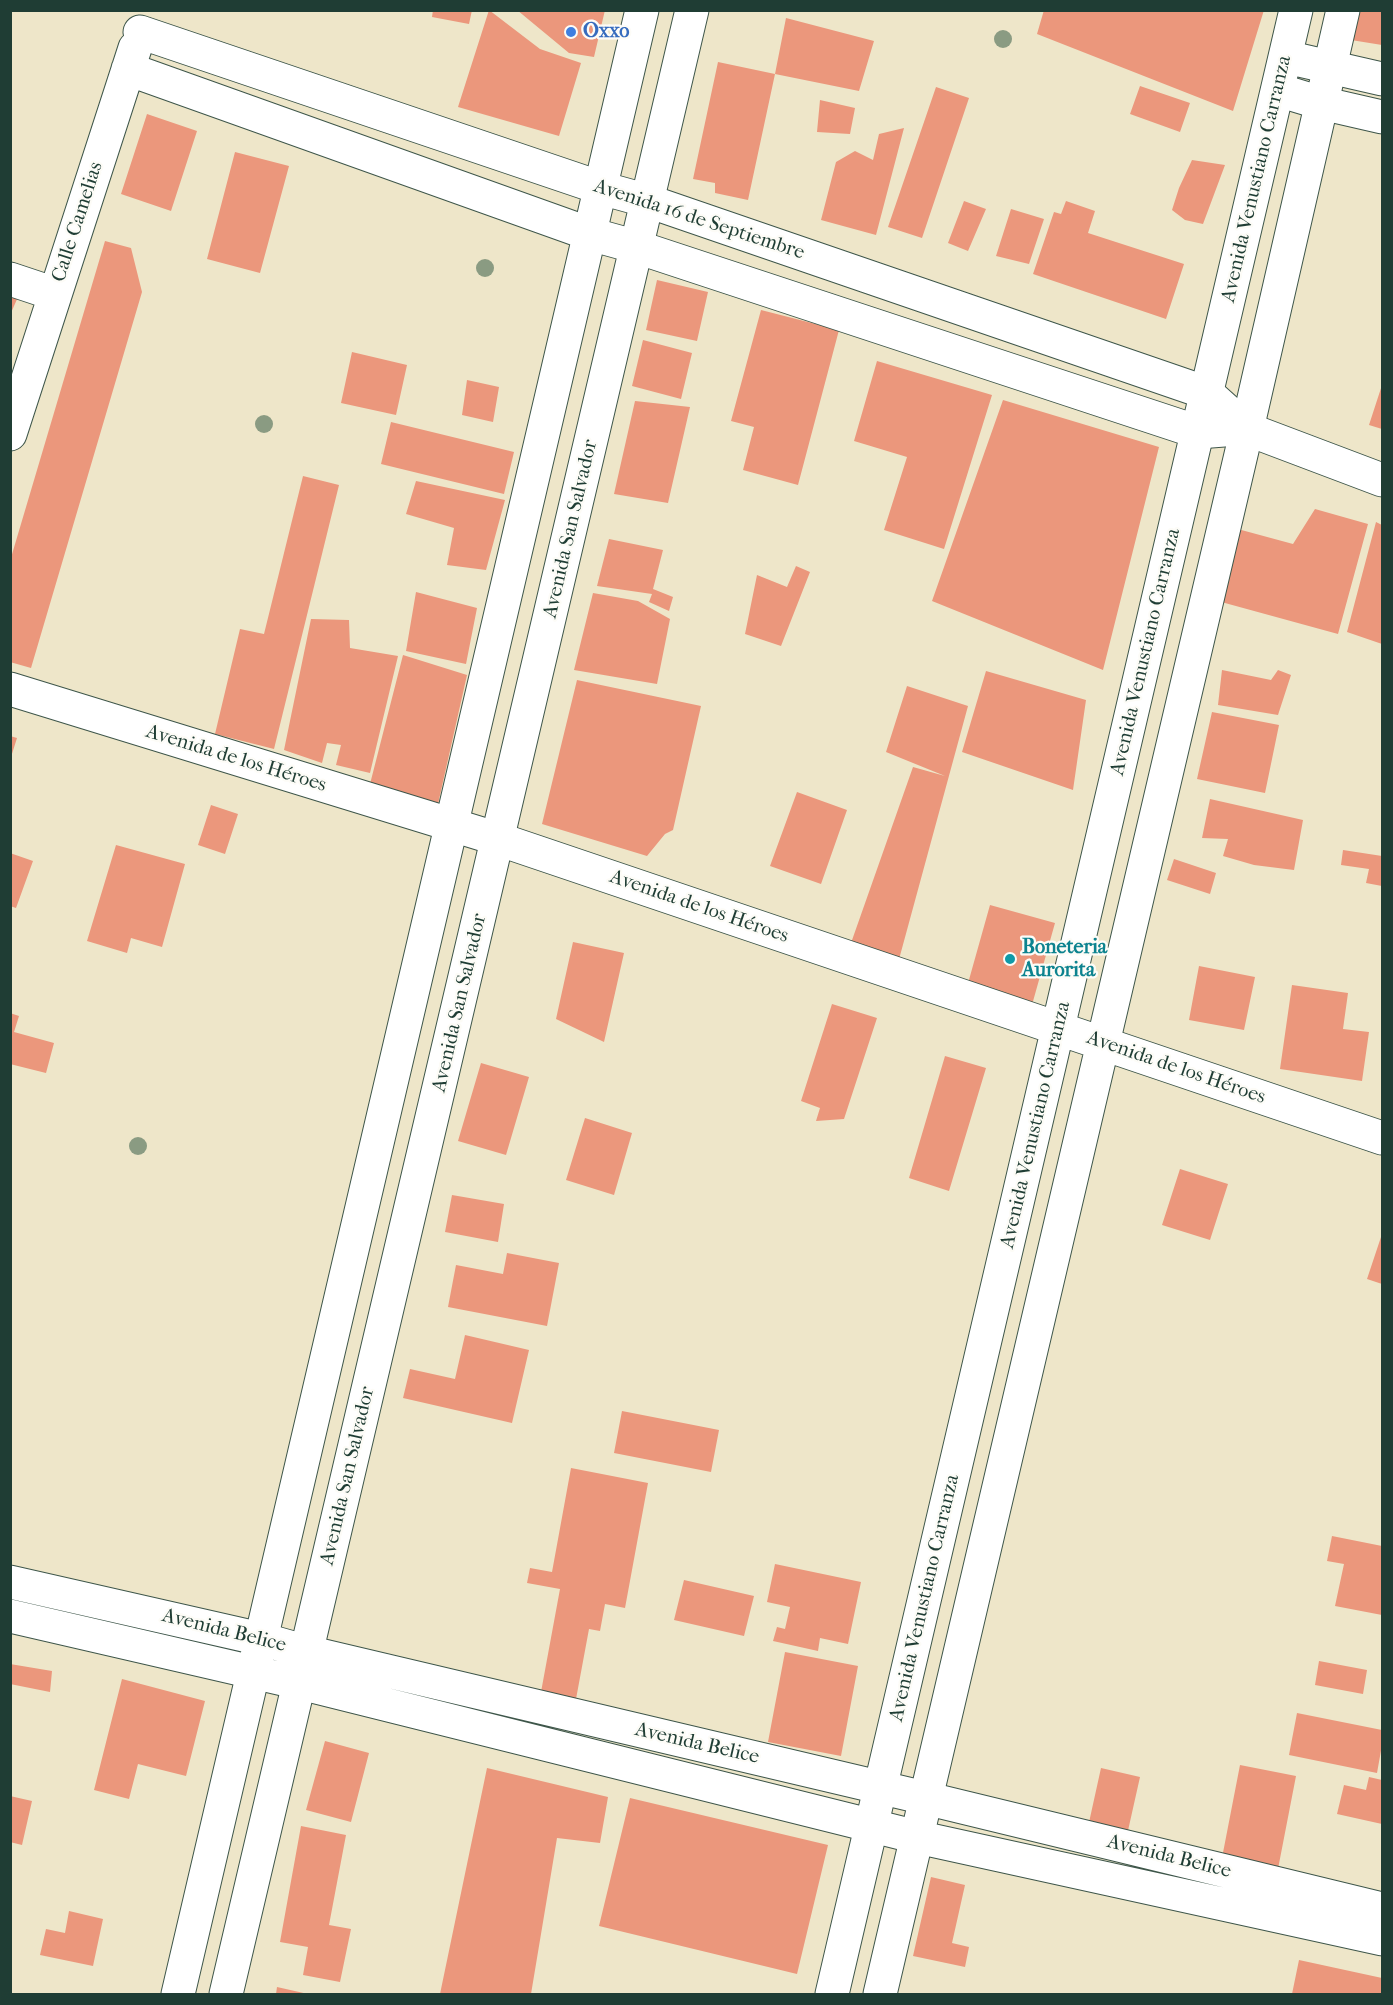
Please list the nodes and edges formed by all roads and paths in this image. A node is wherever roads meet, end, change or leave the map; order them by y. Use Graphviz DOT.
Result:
graph roads {
  1 [pos="642,10"];
  2 [pos="692,10"];
  3 [pos="1296,10"];
  4 [pos="1343,10"];
  5 [pos="144,21"];
  6 [pos="1286,57"];
  7 [pos="1329,68"];
  8 [pos="128,69"];
  9 [pos="1383,79"];
  10 [pos="1278,90"];
  11 [pos="1321,103"];
  12 [pos="1383,117"];
  13 [pos="601,188"];
  14 [pos="648,201"];
  15 [pos="590,234"];
  16 [pos="637,247"];
  17 [pos="10,279"];
  18 [pos="55,294"];
  19 [pos="1207,393"];
  20 [pos="1247,429"];
  21 [pos="1198,432"];
  22 [pos="10,434"];
  23 [pos="1383,480"];
  24 [pos="10,689"];
  25 [pos="452,825"];
  26 [pos="498,839"];
  27 [pos="1058,1028"];
  28 [pos="1102,1044"];
  29 [pos="1383,1138"];
  30 [pos="10,1582"];
  31 [pos="10,1616"];
  32 [pos="261,1639"];
  33 [pos="303,1667"];
  34 [pos="253,1673"];
  35 [pos="880,1788"];
  36 [pos="926,1798"];
  37 [pos="871,1826"];
  38 [pos="917,1837"];
  39 [pos="1383,1909"];
  40 [pos="1383,1939"];
  41 [pos="178,1995"];
  42 [pos="226,1995"];
  43 [pos="832,1995"];
  44 [pos="880,1995"];
  1 -- 13 [label="street"];
  2 -- 14 [label="street, Avenida San Salvador"];
  3 -- 6 [label="street, Avenida Venustiano Carranza"];
  4 -- 7 [label="street"];
  5 -- 8 [label="street, Calle Camelias"];
  5 -- 13 [label="street, Avenida 16 de Septiembre"];
  6 -- 7 [label="street"];
  6 -- 10 [label="street, Avenida Venustiano Carranza"];
  7 -- 9 [label="street"];
  7 -- 11 [label="street"];
  8 -- 15 [label="street, Avenida 16 de Septiembre"];
  8 -- 18 [label="street, Calle Camelias"];
  10 -- 11 [label="street"];
  10 -- 19 [label="street, Avenida Venustiano Carranza"];
  11 -- 12 [label="street"];
  11 -- 20 [label="street"];
  13 -- 14 [label="street, Avenida 16 de Septiembre"];
  13 -- 15 [label="street"];
  14 -- 16 [label="street, Avenida San Salvador"];
  14 -- 19 [label="street, Avenida 16 de Septiembre"];
  15 -- 16 [label="street, Avenida 16 de Septiembre"];
  15 -- 25 [label="street"];
  16 -- 21 [label="street, Avenida 16 de Septiembre"];
  16 -- 26 [label="street, Avenida San Salvador"];
  17 -- 18 [label="street"];
  18 -- 22 [label="street, Calle Camelias"];
  19 -- 20 [label="street, Avenida 16 de Septiembre"];
  19 -- 21 [label="street, Avenida Venustiano Carranza"];
  20 -- 21 [label="street, Avenida 16 de Septiembre"];
  20 -- 23 [label="street, Avenida 16 de Septiembre"];
  20 -- 28 [label="street"];
  21 -- 27 [label="street, Avenida Venustiano Carranza"];
  24 -- 25 [label="street, Avenida de los Héroes"];
  25 -- 26 [label="street, Avenida de los Héroes"];
  25 -- 32 [label="street"];
  26 -- 27 [label="street, Avenida de los Héroes"];
  26 -- 33 [label="street, Avenida San Salvador"];
  27 -- 28 [label="street, Avenida de los Héroes"];
  27 -- 35 [label="street, Avenida Venustiano Carranza"];
  28 -- 29 [label="street, Avenida de los Héroes"];
  28 -- 36 [label="street"];
  30 -- 32 [label="street, Avenida Belice"];
  31 -- 34 [label="street, Avenida Belice"];
  32 -- 33 [label="street, Avenida Belice"];
  32 -- 34 [label="street"];
  33 -- 34 [label="street, Avenida Belice"];
  33 -- 35 [label="street, Avenida Belice"];
  33 -- 37 [label="street, Avenida Belice"];
  33 -- 42 [label="street, Avenida San Salvador"];
  34 -- 41 [label="street"];
  35 -- 36 [label="street, Avenida Belice"];
  35 -- 37 [label="street, Avenida Venustiano Carranza"];
  36 -- 38 [label="street"];
  36 -- 39 [label="street, Avenida Belice"];
  37 -- 38 [label="street, Avenida Belice"];
  37 -- 43 [label="street, Avenida Venustiano Carranza"];
  38 -- 40 [label="street, Avenida Belice"];
  38 -- 44 [label="street"];
}
